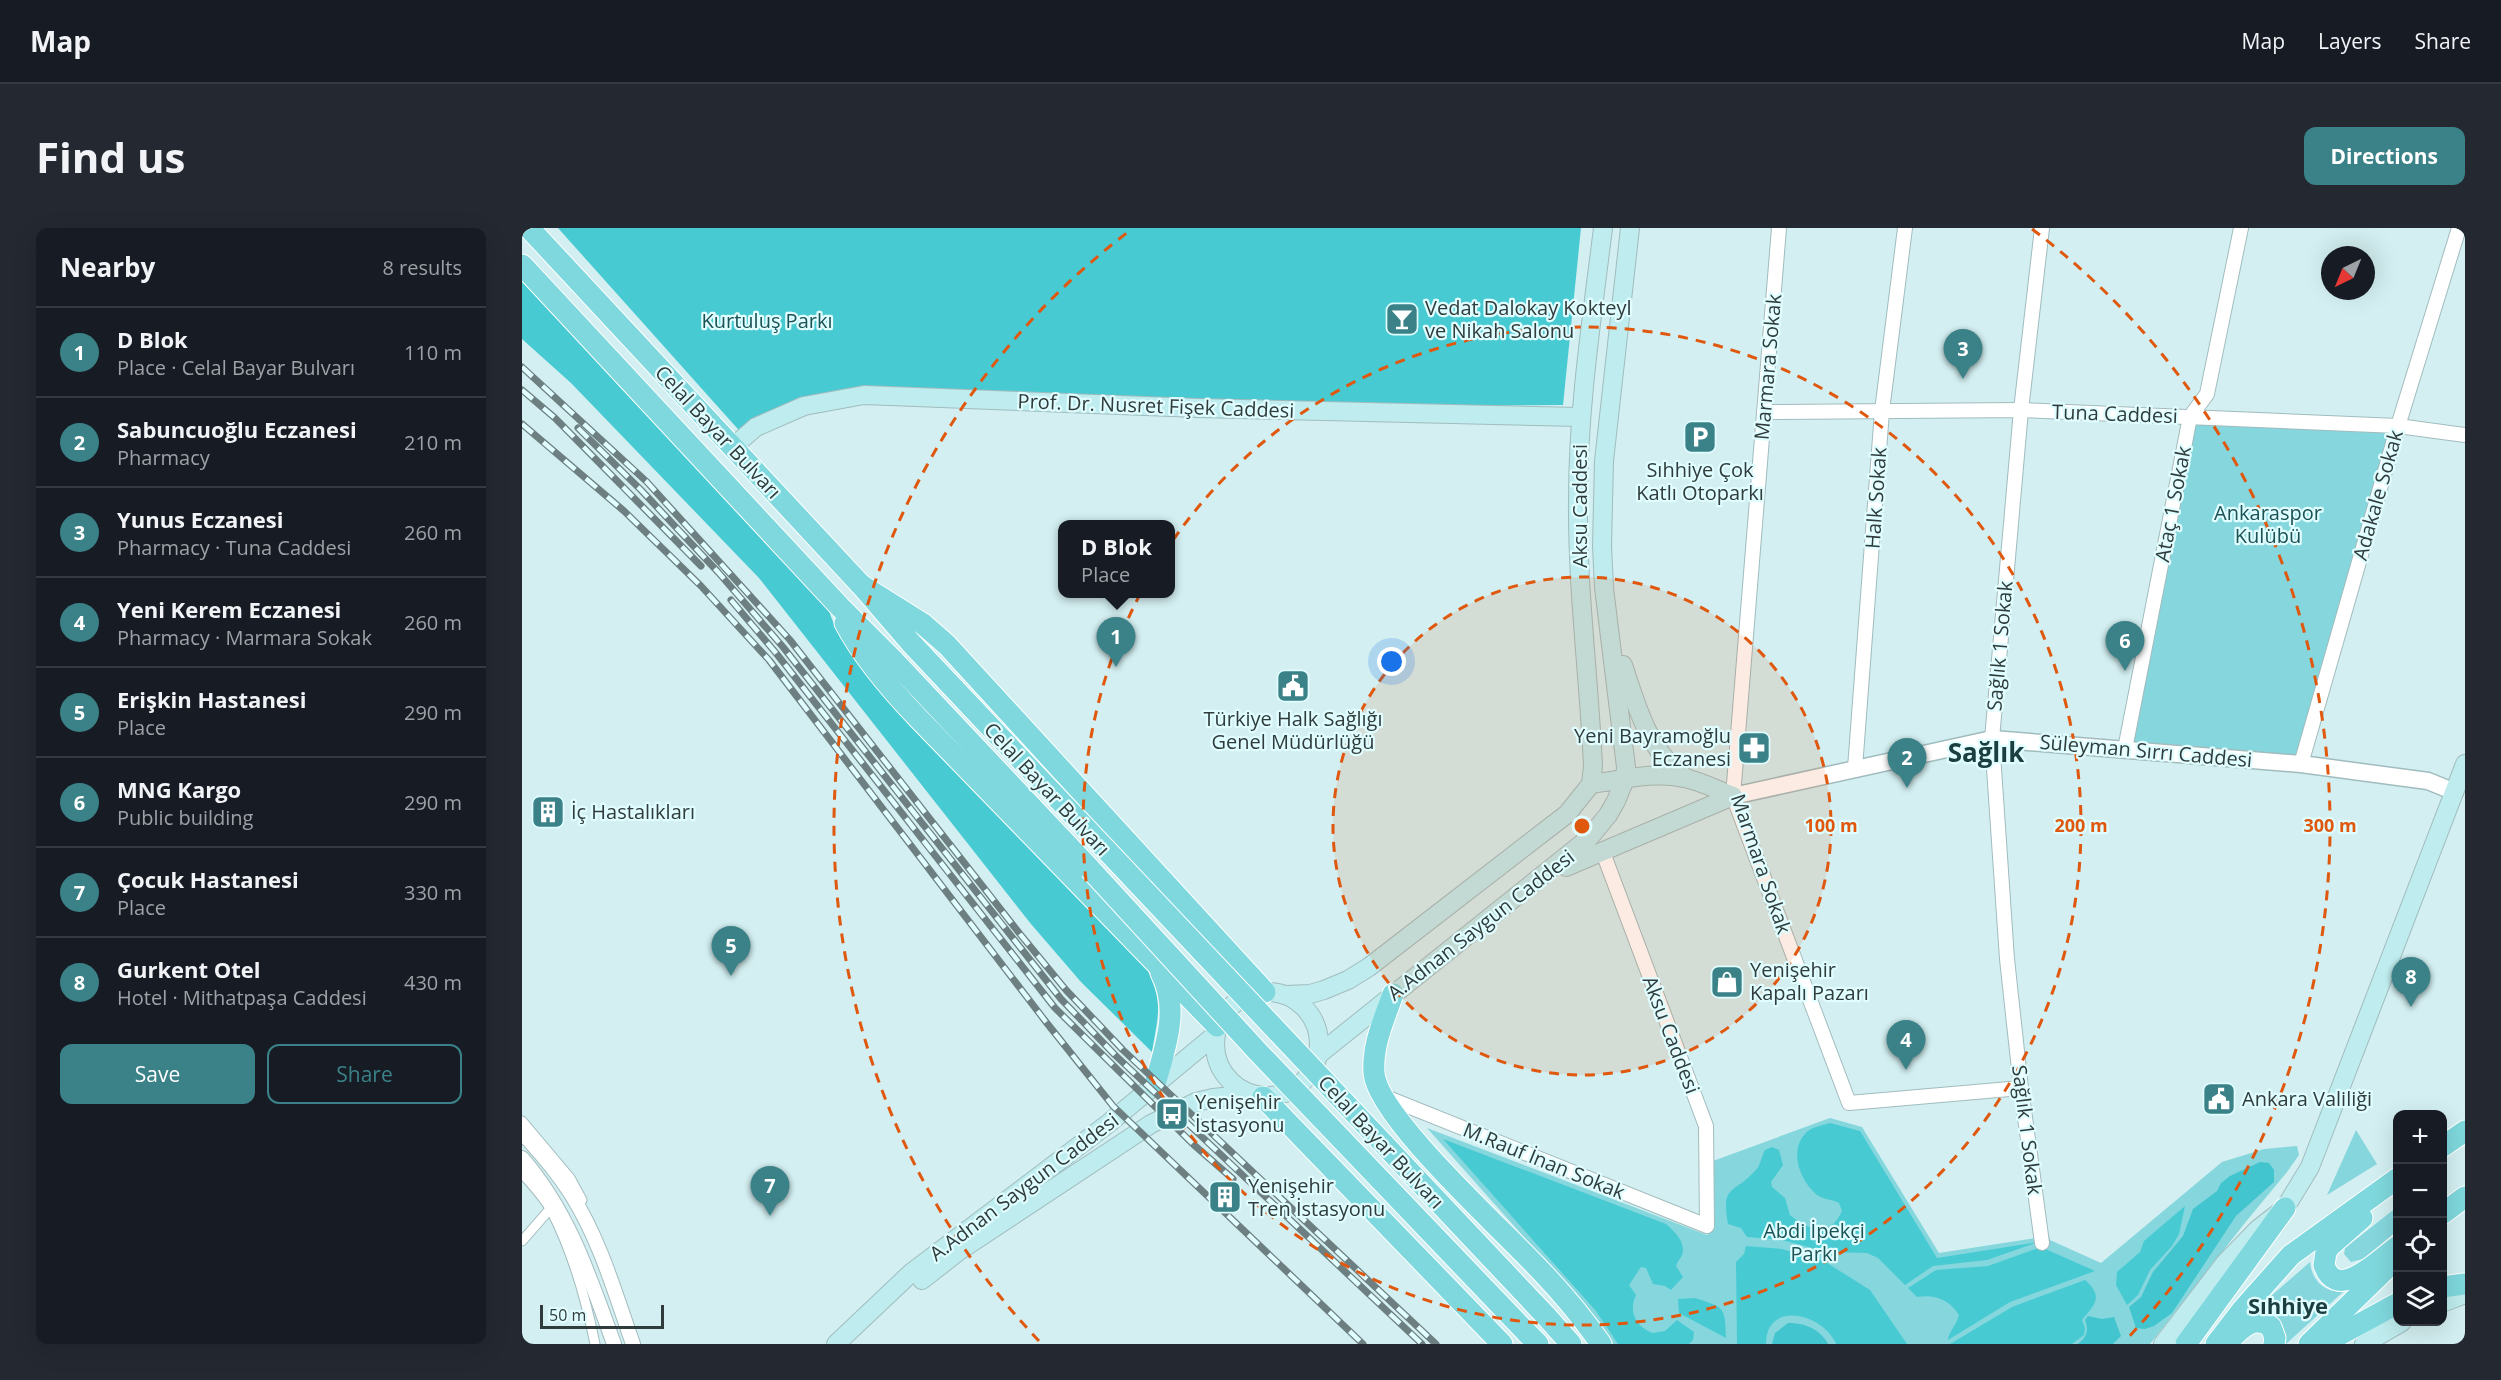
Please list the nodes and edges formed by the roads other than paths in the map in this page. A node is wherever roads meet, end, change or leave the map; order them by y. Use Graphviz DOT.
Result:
graph roads {
  1 [pos="529,228"];
  2 [pos="1603,228"];
  3 [pos="1630,228"];
  4 [pos="1779,228"];
  5 [pos="1905,228"];
  6 [pos="2042,228"];
  7 [pos="2241,228"];
  8 [pos="2459,228"];
  9 [pos="522,265"];
  10 [pos="2021,410"];
  11 [pos="1882,411"];
  12 [pos="1764,412"];
  13 [pos="1580,417"];
  14 [pos="2190,417"];
  15 [pos="2398,426"];
  16 [pos="2465,435"];
  17 [pos="742,439"];
  18 [pos="861,585"];
  19 [pos="841,608"];
  20 [pos="1609,625"];
  21 [pos="1992,739"];
  22 [pos="2125,749"];
  23 [pos="2301,764"];
  24 [pos="2465,764"];
  25 [pos="1855,768"];
  26 [pos="1686,778"];
  27 [pos="1625,779"];
  28 [pos="1591,784"];
  29 [pos="2460,794"];
  30 [pos="1733,796"];
  31 [pos="1602,850"];
  32 [pos="1537,880"];
  33 [pos="1156,962"];
  34 [pos="1265,992"];
  35 [pos="1393,994"];
  36 [pos="1287,995"];
  37 [pos="1216,1030"];
  38 [pos="1318,1055"];
  39 [pos="1155,1084"];
  40 [pos="2021,1088"];
  41 [pos="1381,1095"];
  42 [pos="1258,1096"];
  43 [pos="522,1121"];
  44 [pos="2465,1131"];
  45 [pos="522,1133"];
  46 [pos="2447,1144"];
  47 [pos="522,1158"];
  48 [pos="522,1173"];
  49 [pos="2393,1181"];
  50 [pos="2393,1190"];
  51 [pos="2465,1197"];
  52 [pos="2285,1208"];
  53 [pos="550,1209"];
  54 [pos="2447,1211"];
  55 [pos="1707,1226"];
  56 [pos="522,1241"];
  57 [pos="2042,1243"];
  58 [pos="2393,1249"];
  59 [pos="2393,1262"];
  60 [pos="2465,1284"];
  61 [pos="2447,1286"];
  62 [pos="2465,1294"];
  63 [pos="2447,1302"];
  64 [pos="2393,1305"];
  65 [pos="2395,1326"];
  66 [pos="1532,1338"];
  67 [pos="595,1344"];
  68 [pos="614,1344"];
  69 [pos="633,1344"];
  70 [pos="640,1344"];
  71 [pos="836,1344"];
  72 [pos="852,1344"];
  73 [pos="1502,1344"];
  74 [pos="1571,1344"];
  75 [pos="1601,1344"];
  76 [pos="2163,1344"];
  77 [pos="2186,1344"];
  78 [pos="2216,1344"];
  79 [pos="2226,1344"];
  80 [pos="2274,1344"];
  81 [pos="2310,1344"];
  82 [pos="2323,1344"];
  83 [pos="2364,1344"];
  1 -- 18 [label="main road, Celal Bayar Bulvarı"];
  2 -- 13 [label="main road, Aksu Caddesi"];
  3 -- 20 [label="main road, Aksu Caddesi"];
  4 -- 12 [label="street, Marmara Sokak"];
  5 -- 11 [label="street, Halk Sokak"];
  6 -- 10 [label="street, Sağlık 1 Sokak"];
  7 -- 14 [label="street, Ataç 1 Sokak"];
  8 -- 15 [label="street, Adakale Sokak"];
  9 -- 19 [label="main road, Celal Bayar Bulvarı"];
  10 -- 11 [label="street, Tuna Caddesi"];
  10 -- 14 [label="street, Tuna Caddesi"];
  10 -- 21 [label="street, Sağlık 1 Sokak"];
  11 -- 12 [label="street, Tuna Caddesi"];
  11 -- 25 [label="street, Halk Sokak"];
  12 -- 30 [label="street, Marmara Sokak"];
  13 -- 17 [label="main road, Prof. Dr. Nusret Fişek Caddesi"];
  13 -- 28 [label="main road, Aksu Caddesi"];
  14 -- 15 [label="street, Tuna Caddesi"];
  14 -- 22 [label="street, Ataç 1 Sokak"];
  15 -- 16 [label="street, Tuna Caddesi"];
  15 -- 23 [label="street, Adakale Sokak"];
  18 -- 34 [label="main road"];
  18 -- 74 [label="main road, Celal Bayar Bulvarı, bridge"];
  19 -- 33 [label="main road"];
  19 -- 66 [label="main road, Celal Bayar Bulvarı, bridge"];
  20 -- 26 [label="main road"];
  20 -- 27 [label="main road, Aksu Caddesi"];
  21 -- 22 [label="street, Süleyman Sırrı Caddesi"];
  21 -- 25 [label="street, Süleyman Sırrı Caddesi"];
  21 -- 40 [label="street, Sağlık 1 Sokak"];
  22 -- 23 [label="street, Süleyman Sırrı Caddesi"];
  23 -- 29 [label="street, Süleyman Sırrı Caddesi"];
  24 -- 29 [label="main road"];
  25 -- 30 [label="street, Süleyman Sırrı Caddesi"];
  26 -- 27 [label="main road"];
  26 -- 30 [label="main road"];
  27 -- 28 [label="main road"];
  27 -- 32 [label="main road, A.Adnan Saygun Caddesi"];
  28 -- 36 [label="main road, A.Adnan Saygun Caddesi"];
  29 -- 52 [label="main road"];
  30 -- 31 [label="main road"];
  30 -- 40 [label="street, Marmara Sokak"];
  31 -- 32 [label="main road"];
  31 -- 55 [label="street, Aksu Caddesi"];
  32 -- 35 [label="main road, A.Adnan Saygun Caddesi"];
  33 -- 37 [label="main road"];
  33 -- 39 [label="main road"];
  34 -- 36 [label="main road, A.Adnan Saygun Caddesi"];
  34 -- 37 [label="main road, A.Adnan Saygun Caddesi"];
  35 -- 38 [label="main road, A.Adnan Saygun Caddesi"];
  35 -- 41 [label="main road"];
  36 -- 38 [label="main road"];
  37 -- 39 [label="main road, A.Adnan Saygun Caddesi"];
  37 -- 42 [label="main road"];
  38 -- 42 [label="main road, A.Adnan Saygun Caddesi"];
  39 -- 71 [label="main road, A.Adnan Saygun Caddesi"];
  40 -- 57 [label="street, Sağlık 1 Sokak"];
  41 -- 55 [label="street, M.Rauf İnan Sokak"];
  41 -- 75 [label="main road"];
  42 -- 72 [label="main road, A.Adnan Saygun Caddesi"];
  42 -- 73 [label="main road"];
  43 -- 70 [label="street"];
  44 -- 46 [label="main road"];
  45 -- 69 [label="street"];
  47 -- 68 [label="street"];
  48 -- 53 [label="street"];
  49 -- 78 [label="main road"];
  50 -- 58 [label="main road"];
  51 -- 54 [label="main road"];
  52 -- 76 [label="main road"];
  52 -- 77 [label="main road"];
  53 -- 56 [label="street"];
  53 -- 67 [label="street"];
  59 -- 81 [label="main road"];
  60 -- 61 [label="main road"];
  62 -- 63 [label="main road"];
  64 -- 82 [label="main road"];
  65 -- 83 [label="main road"];
  79 -- 80 [label="main road"];
}
